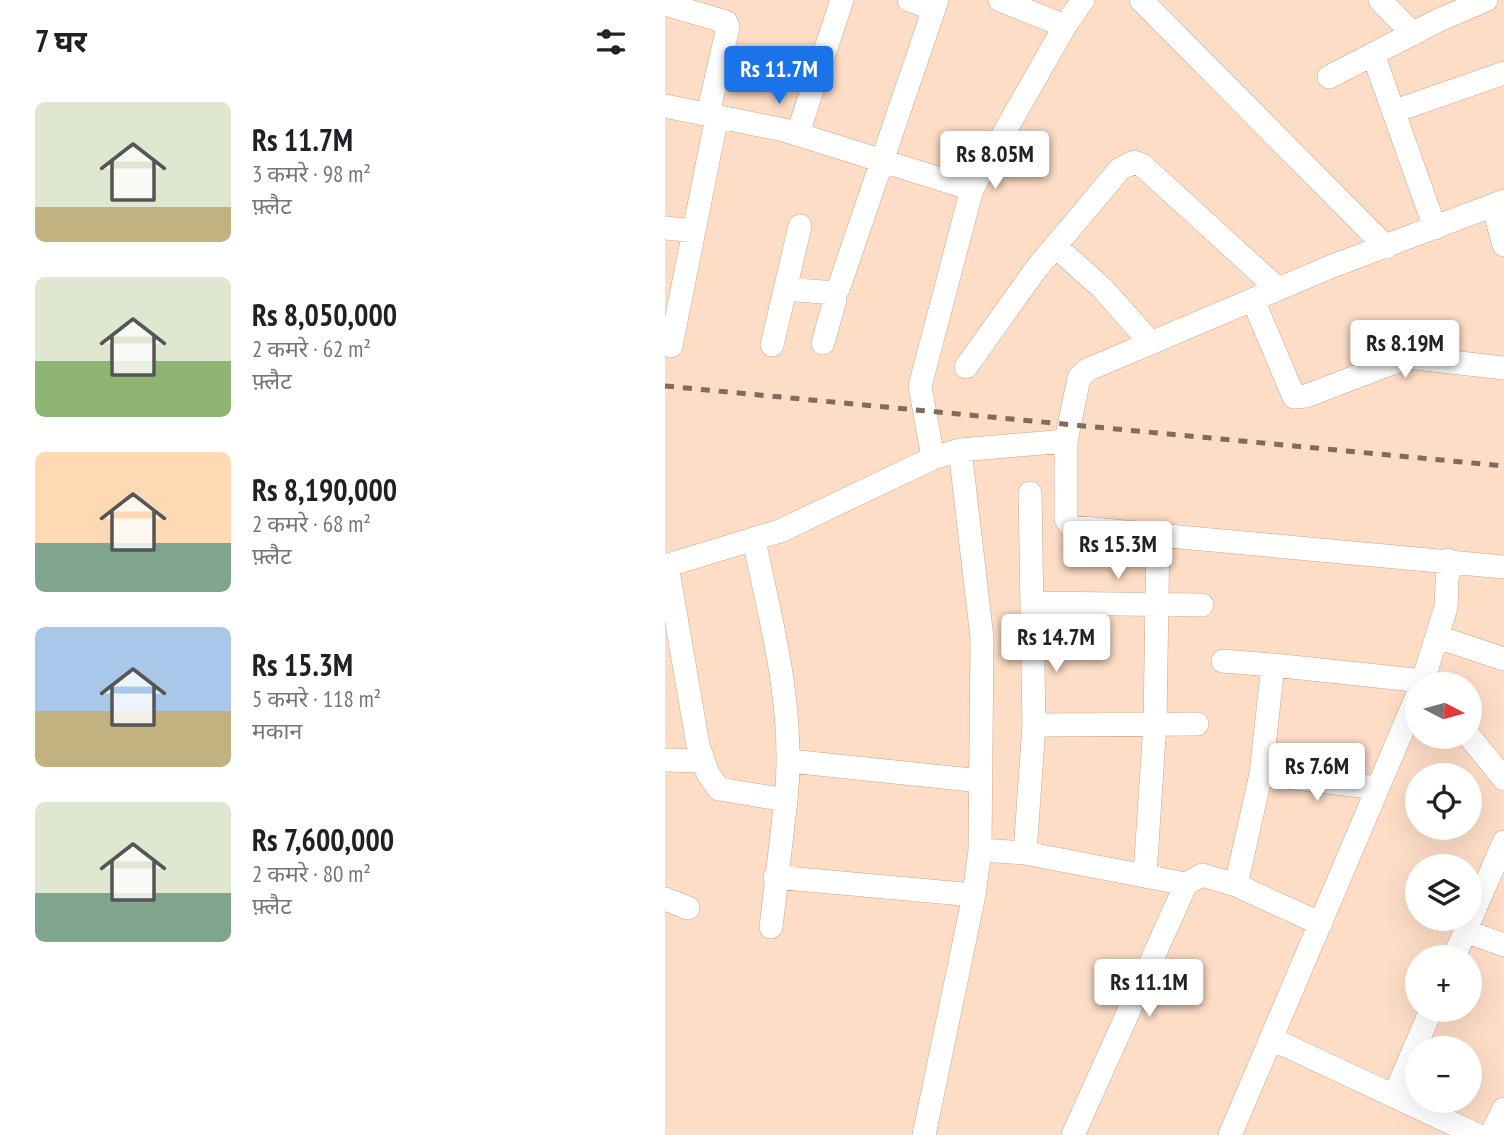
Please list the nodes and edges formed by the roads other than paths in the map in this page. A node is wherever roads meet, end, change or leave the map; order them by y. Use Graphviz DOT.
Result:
graph roads {
  1 [pos="842,0"];
  2 [pos="909,0"];
  3 [pos="1000,0"];
  4 [pos="1083,0"];
  5 [pos="1141,0"];
  6 [pos="1486,0"];
  7 [pos="665,4"];
  8 [pos="935,4"];
  9 [pos="1391,4"];
  10 [pos="1065,26"];
  11 [pos="1413,34"];
  12 [pos="1373,54"];
  13 [pos="1504,73"];
  14 [pos="1329,78"];
  15 [pos="665,106"];
  16 [pos="1395,111"];
  17 [pos="713,115"];
  18 [pos="798,134"];
  19 [pos="879,160"];
  20 [pos="972,189"];
  21 [pos="1498,203"];
  22 [pos="800,226"];
  23 [pos="665,228"];
  24 [pos="1435,228"];
  25 [pos="694,232"];
  26 [pos="1504,245"];
  27 [pos="1055,246"];
  28 [pos="1386,247"];
  29 [pos="785,289"];
  30 [pos="1277,289"];
  31 [pos="835,293"];
  32 [pos="1253,300"];
  33 [pos="823,343"];
  34 [pos="1151,343"];
  35 [pos="772,345"];
  36 [pos="671,346"];
  37 [pos="966,367"];
  38 [pos="1504,368"];
  39 [pos="1066,441"];
  40 [pos="960,450"];
  41 [pos="933,458"];
  42 [pos="1030,493"];
  43 [pos="1158,535"];
  44 [pos="754,541"];
  45 [pos="1448,560"];
  46 [pos="666,565"];
  47 [pos="1504,568"];
  48 [pos="1033,603"];
  49 [pos="1157,603"];
  50 [pos="1202,605"];
  51 [pos="1438,637"];
  52 [pos="1504,659"];
  53 [pos="1223,661"];
  54 [pos="1273,665"];
  55 [pos="1427,672"];
  56 [pos="1405,683"];
  57 [pos="1155,723"];
  58 [pos="1197,724"];
  59 [pos="1034,725"];
  60 [pos="1405,727"];
  61 [pos="1479,749"];
  62 [pos="665,760"];
  63 [pos="702,761"];
  64 [pos="790,761"];
  65 [pos="1261,774"];
  66 [pos="1504,779"];
  67 [pos="981,781"];
  68 [pos="1378,789"];
  69 [pos="786,800"];
  70 [pos="1504,842"];
  71 [pos="980,850"];
  72 [pos="1025,853"];
  73 [pos="1145,875"];
  74 [pos="775,877"];
  75 [pos="1186,884"];
  76 [pos="1236,885"];
  77 [pos="1482,892"];
  78 [pos="974,895"];
  79 [pos="665,899"];
  80 [pos="688,908"];
  81 [pos="1321,923"];
  82 [pos="771,927"];
  83 [pos="1465,931"];
  84 [pos="1459,945"];
  85 [pos="1504,945"];
  86 [pos="1426,1022"];
  87 [pos="1272,1040"];
  88 [pos="1394,1096"];
  89 [pos="1504,1109"];
  90 [pos="924,1135"];
  91 [pos="1073,1135"];
  92 [pos="1230,1135"];
  93 [pos="1477,1135"];
  94 [pos="1492,1135"];
  1 -- 18 [label="street"];
  2 -- 8 [label="street"];
  3 -- 10 [label="street"];
  4 -- 10 [label="street"];
  5 -- 28 [label="street"];
  6 -- 11 [label="street"];
  7 -- 17 [label="street"];
  8 -- 19 [label="street"];
  9 -- 11 [label="street"];
  10 -- 20 [label="street"];
  11 -- 12 [label="street"];
  12 -- 14 [label="street"];
  12 -- 16 [label="street"];
  13 -- 16 [label="street"];
  15 -- 17 [label="street"];
  16 -- 24 [label="street"];
  17 -- 18 [label="street"];
  17 -- 25 [label="street"];
  18 -- 19 [label="street"];
  19 -- 20 [label="street"];
  19 -- 31 [label="street"];
  20 -- 41 [label="street"];
  21 -- 24 [label="street"];
  21 -- 26 [label="street"];
  22 -- 29 [label="street"];
  23 -- 25 [label="street"];
  24 -- 28 [label="street"];
  25 -- 36 [label="street"];
  27 -- 30 [label="street"];
  27 -- 34 [label="street"];
  27 -- 37 [label="street"];
  28 -- 30 [label="street"];
  29 -- 31 [label="street"];
  29 -- 35 [label="street"];
  30 -- 32 [label="street"];
  31 -- 33 [label="street"];
  32 -- 34 [label="street"];
  32 -- 38 [label="street"];
  34 -- 39 [label="street"];
  39 -- 40 [label="street"];
  39 -- 43 [label="street"];
  40 -- 41 [label="street"];
  40 -- 67 [label="street"];
  41 -- 44 [label="street"];
  42 -- 48 [label="street"];
  43 -- 45 [label="street"];
  43 -- 49 [label="street"];
  44 -- 46 [label="street"];
  44 -- 64 [label="street"];
  45 -- 47 [label="street"];
  45 -- 51 [label="street"];
  46 -- 63 [label="street"];
  48 -- 49 [label="street"];
  48 -- 59 [label="street"];
  49 -- 50 [label="street"];
  49 -- 57 [label="street"];
  51 -- 52 [label="street"];
  51 -- 55 [label="street"];
  53 -- 54 [label="street"];
  54 -- 56 [label="street"];
  54 -- 65 [label="street"];
  57 -- 58 [label="street"];
  57 -- 59 [label="street"];
  57 -- 73 [label="street"];
  59 -- 72 [label="street"];
  60 -- 68 [label="street"];
  61 -- 66 [label="street"];
  62 -- 63 [label="street"];
  63 -- 69 [label="street"];
  64 -- 67 [label="street"];
  64 -- 69 [label="street"];
  65 -- 68 [label="street"];
  65 -- 76 [label="street"];
  67 -- 71 [label="street"];
  68 -- 81 [label="street"];
  69 -- 74 [label="street"];
  70 -- 77 [label="street"];
  71 -- 72 [label="street"];
  71 -- 78 [label="street"];
  72 -- 73 [label="street"];
  73 -- 75 [label="street"];
  74 -- 78 [label="street"];
  74 -- 82 [label="street"];
  75 -- 76 [label="street"];
  75 -- 91 [label="street"];
  76 -- 81 [label="street"];
  78 -- 90 [label="street"];
  79 -- 80 [label="street"];
  81 -- 87 [label="street"];
  83 -- 84 [label="street"];
  83 -- 85 [label="street"];
  86 -- 88 [label="street"];
  87 -- 88 [label="street"];
  87 -- 92 [label="street"];
  88 -- 93 [label="street"];
  89 -- 94 [label="street"];
}
